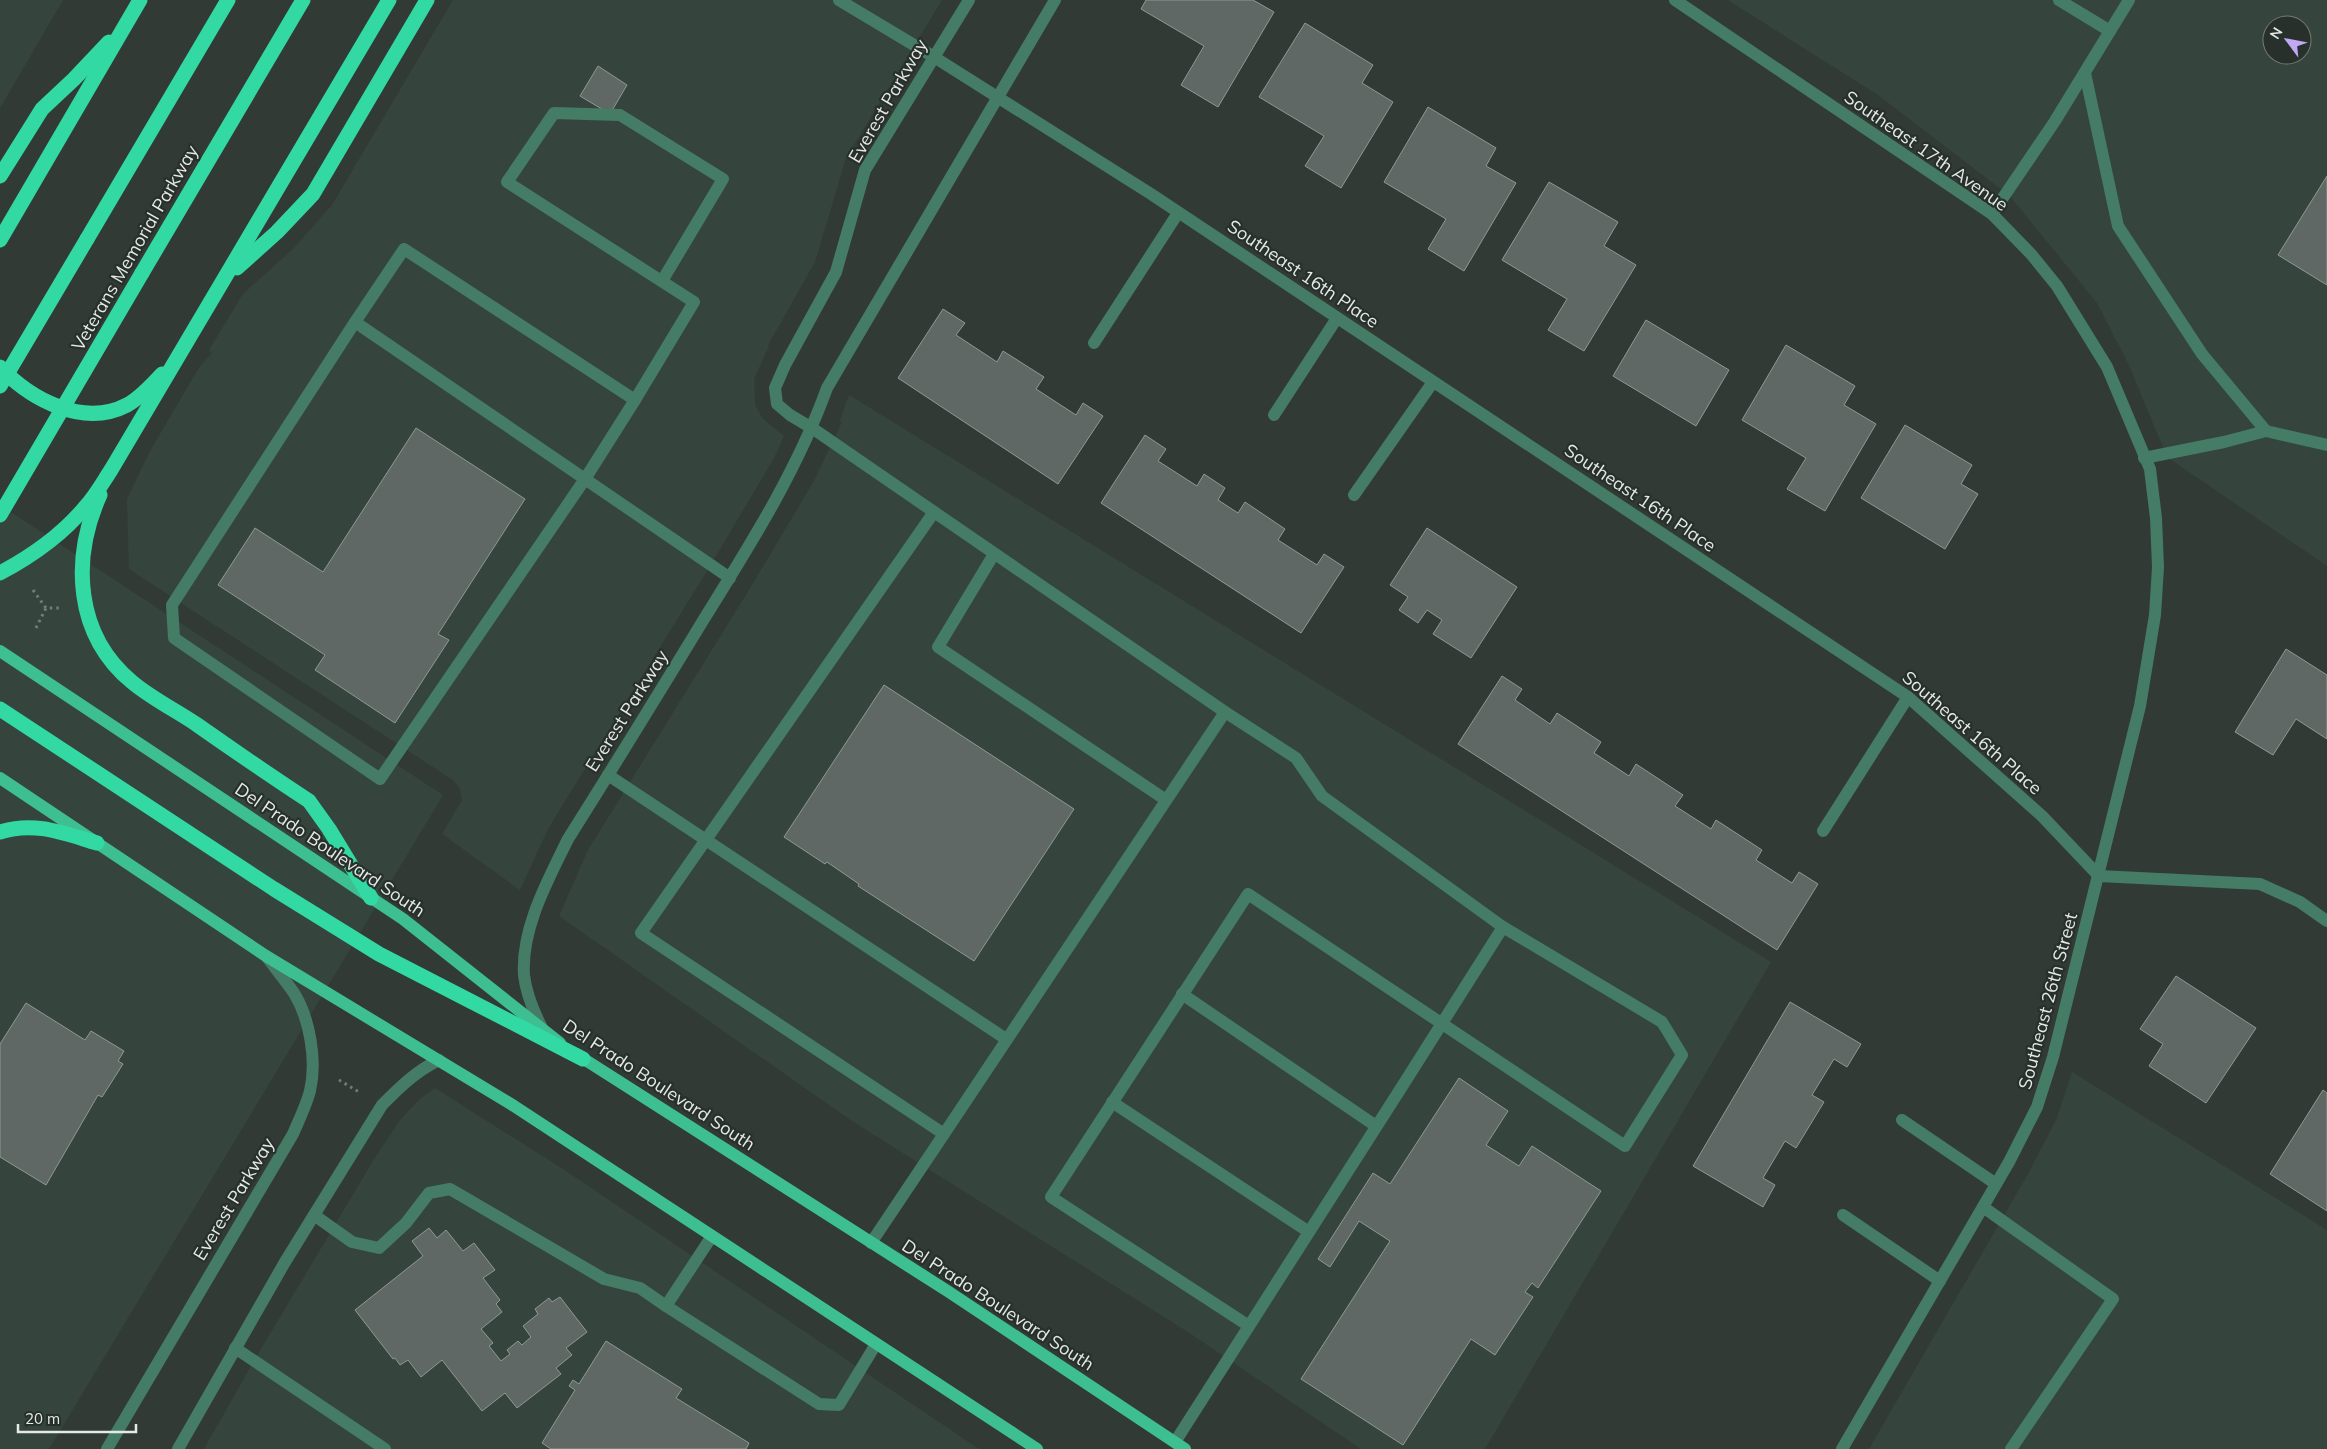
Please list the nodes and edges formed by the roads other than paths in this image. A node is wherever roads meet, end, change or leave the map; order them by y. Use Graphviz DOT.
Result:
graph roads {
  1 [pos="140,0"];
  2 [pos="228,0"];
  3 [pos="303,0"];
  4 [pos="389,0"];
  5 [pos="427,0"];
  6 [pos="840,0"];
  7 [pos="969,0"];
  8 [pos="1055,0"];
  9 [pos="1675,0"];
  10 [pos="2059,0"];
  11 [pos="2129,0"];
  12 [pos="128,20"];
  13 [pos="2110,31"];
  14 [pos="934,57"];
  15 [pos="2084,72"];
  16 [pos="998,98"];
  17 [pos="0,176"];
  18 [pos="1178,213"];
  19 [pos="16,214"];
  20 [pos="1992,214"];
  21 [pos="0,240"];
  22 [pos="0,249"];
  23 [pos="225,280"];
  24 [pos="662,281"];
  25 [pos="1337,318"];
  26 [pos="355,322"];
  27 [pos="1094,343"];
  28 [pos="182,353"];
  29 [pos="0,367"];
  30 [pos="1433,382"];
  31 [pos="0,386"];
  32 [pos="635,400"];
  33 [pos="1274,415"];
  34 [pos="812,428"];
  35 [pos="2266,431"];
  36 [pos="2327,445"];
  37 [pos="2144,458"];
  38 [pos="111,470"];
  39 [pos="585,479"];
  40 [pos="1354,495"];
  41 [pos="934,512"];
  42 [pos="0,515"];
  43 [pos="2156,518"];
  44 [pos="994,554"];
  45 [pos="0,573"];
  46 [pos="730,578"];
  47 [pos="0,651"];
  48 [pos="1908,698"];
  49 [pos="0,709"];
  50 [pos="1225,712"];
  51 [pos="608,775"];
  52 [pos="0,778"];
  53 [pos="1166,800"];
  54 [pos="1824,831"];
  55 [pos="0,832"];
  56 [pos="706,840"];
  57 [pos="97,843"];
  58 [pos="2099,876"];
  59 [pos="371,898"];
  60 [pos="2327,921"];
  61 [pos="1503,927"];
  62 [pos="266,956"];
  63 [pos="1182,994"];
  64 [pos="1442,1024"];
  65 [pos="541,1026"];
  66 [pos="1006,1039"];
  67 [pos="583,1059"];
  68 [pos="439,1060"];
  69 [pos="1112,1102"];
  70 [pos="1902,1120"];
  71 [pos="1376,1126"];
  72 [pos="944,1134"];
  73 [pos="1996,1184"];
  74 [pos="1983,1207"];
  75 [pos="314,1214"];
  76 [pos="1843,1215"];
  77 [pos="1309,1232"];
  78 [pos="712,1236"];
  79 [pos="871,1243"];
  80 [pos="1940,1281"];
  81 [pos="666,1306"];
  82 [pos="1249,1326"];
  83 [pos="876,1344"];
  84 [pos="235,1348"];
  85 [pos="1180,1446"];
  86 [pos="107,1449"];
  87 [pos="178,1449"];
  88 [pos="386,1449"];
  89 [pos="1037,1449"];
  90 [pos="1842,1449"];
  91 [pos="2011,1449"];
  1 -- 12 [label="highway"];
  2 -- 31 [label="highway, bridge"];
  3 -- 42 [label="highway, Veterans Memorial Parkway, bridge"];
  4 -- 23 [label="highway"];
  5 -- 23 [label="highway"];
  6 -- 14 [label="street, Southeast 16th Place"];
  7 -- 14 [label="street, Everest Parkway"];
  8 -- 16 [label="street, Everest Parkway"];
  9 -- 20 [label="street, Southeast 17th Avenue"];
  10 -- 13 [label="street"];
  11 -- 13 [label="street"];
  12 -- 17 [label="highway"];
  12 -- 19 [label="highway"];
  13 -- 15 [label="street"];
  14 -- 16 [label="street, Southeast 16th Place"];
  14 -- 34 [label="street, Everest Parkway"];
  15 -- 20 [label="street"];
  15 -- 35 [label="street"];
  16 -- 18 [label="street, Southeast 16th Place"];
  16 -- 34 [label="street, Everest Parkway"];
  18 -- 25 [label="street, Southeast 16th Place"];
  18 -- 27 [label="street"];
  19 -- 21 [label="highway"];
  19 -- 22 [label="highway"];
  20 -- 37 [label="street, Southeast 17th Avenue"];
  23 -- 28 [label="highway"];
  24 -- 24 [label="street"];
  24 -- 32 [label="street"];
  25 -- 30 [label="street, Southeast 16th Place"];
  25 -- 33 [label="street"];
  26 -- 32 [label="street"];
  26 -- 39 [label="street"];
  26 -- 39 [label="street"];
  28 -- 29 [label="highway"];
  28 -- 38 [label="highway"];
  30 -- 40 [label="street"];
  30 -- 48 [label="street, Southeast 16th Place"];
  32 -- 39 [label="street"];
  34 -- 41 [label="street"];
  34 -- 46 [label="street, Everest Parkway"];
  35 -- 36 [label="street"];
  35 -- 37 [label="street"];
  37 -- 43 [label="street, Southeast 17th Avenue"];
  38 -- 45 [label="highway"];
  38 -- 59 [label="highway"];
  39 -- 46 [label="street"];
  41 -- 44 [label="street"];
  41 -- 56 [label="street"];
  43 -- 58 [label="street, Southeast 26th Street"];
  44 -- 50 [label="street"];
  44 -- 53 [label="street"];
  46 -- 51 [label="street, Everest Parkway"];
  47 -- 59 [label="main road, Del Prado Boulevard South"];
  48 -- 54 [label="street"];
  48 -- 58 [label="street, Southeast 16th Place"];
  49 -- 67 [label="highway"];
  50 -- 53 [label="street"];
  50 -- 61 [label="street"];
  51 -- 56 [label="street"];
  51 -- 65 [label="street, Everest Parkway"];
  52 -- 57 [label="main road"];
  53 -- 66 [label="street"];
  55 -- 57 [label="highway"];
  56 -- 66 [label="street"];
  56 -- 72 [label="street"];
  57 -- 62 [label="main road"];
  58 -- 60 [label="street"];
  58 -- 73 [label="street, Southeast 26th Street"];
  59 -- 65 [label="main road, Del Prado Boulevard South"];
  61 -- 64 [label="street"];
  61 -- 64 [label="street"];
  62 -- 68 [label="main road"];
  62 -- 86 [label="street, Everest Parkway"];
  63 -- 64 [label="street"];
  63 -- 69 [label="street"];
  63 -- 71 [label="street"];
  64 -- 71 [label="street"];
  65 -- 67 [label="main road, Del Prado Boulevard South"];
  66 -- 72 [label="street"];
  67 -- 79 [label="main road, Del Prado Boulevard South"];
  68 -- 75 [label="street"];
  68 -- 78 [label="main road"];
  69 -- 77 [label="street"];
  69 -- 82 [label="street"];
  70 -- 73 [label="street"];
  71 -- 77 [label="street"];
  72 -- 79 [label="street"];
  73 -- 74 [label="street, Southeast 26th Street"];
  74 -- 80 [label="street, Southeast 26th Street"];
  74 -- 91 [label="street"];
  75 -- 81 [label="street"];
  75 -- 84 [label="street"];
  76 -- 80 [label="street"];
  77 -- 82 [label="street"];
  78 -- 81 [label="street"];
  78 -- 83 [label="main road"];
  79 -- 85 [label="main road, Del Prado Boulevard South"];
  80 -- 90 [label="street, Southeast 26th Street"];
  81 -- 83 [label="street"];
  82 -- 85 [label="street"];
  83 -- 89 [label="main road"];
  84 -- 87 [label="street"];
  84 -- 88 [label="street"];
}
